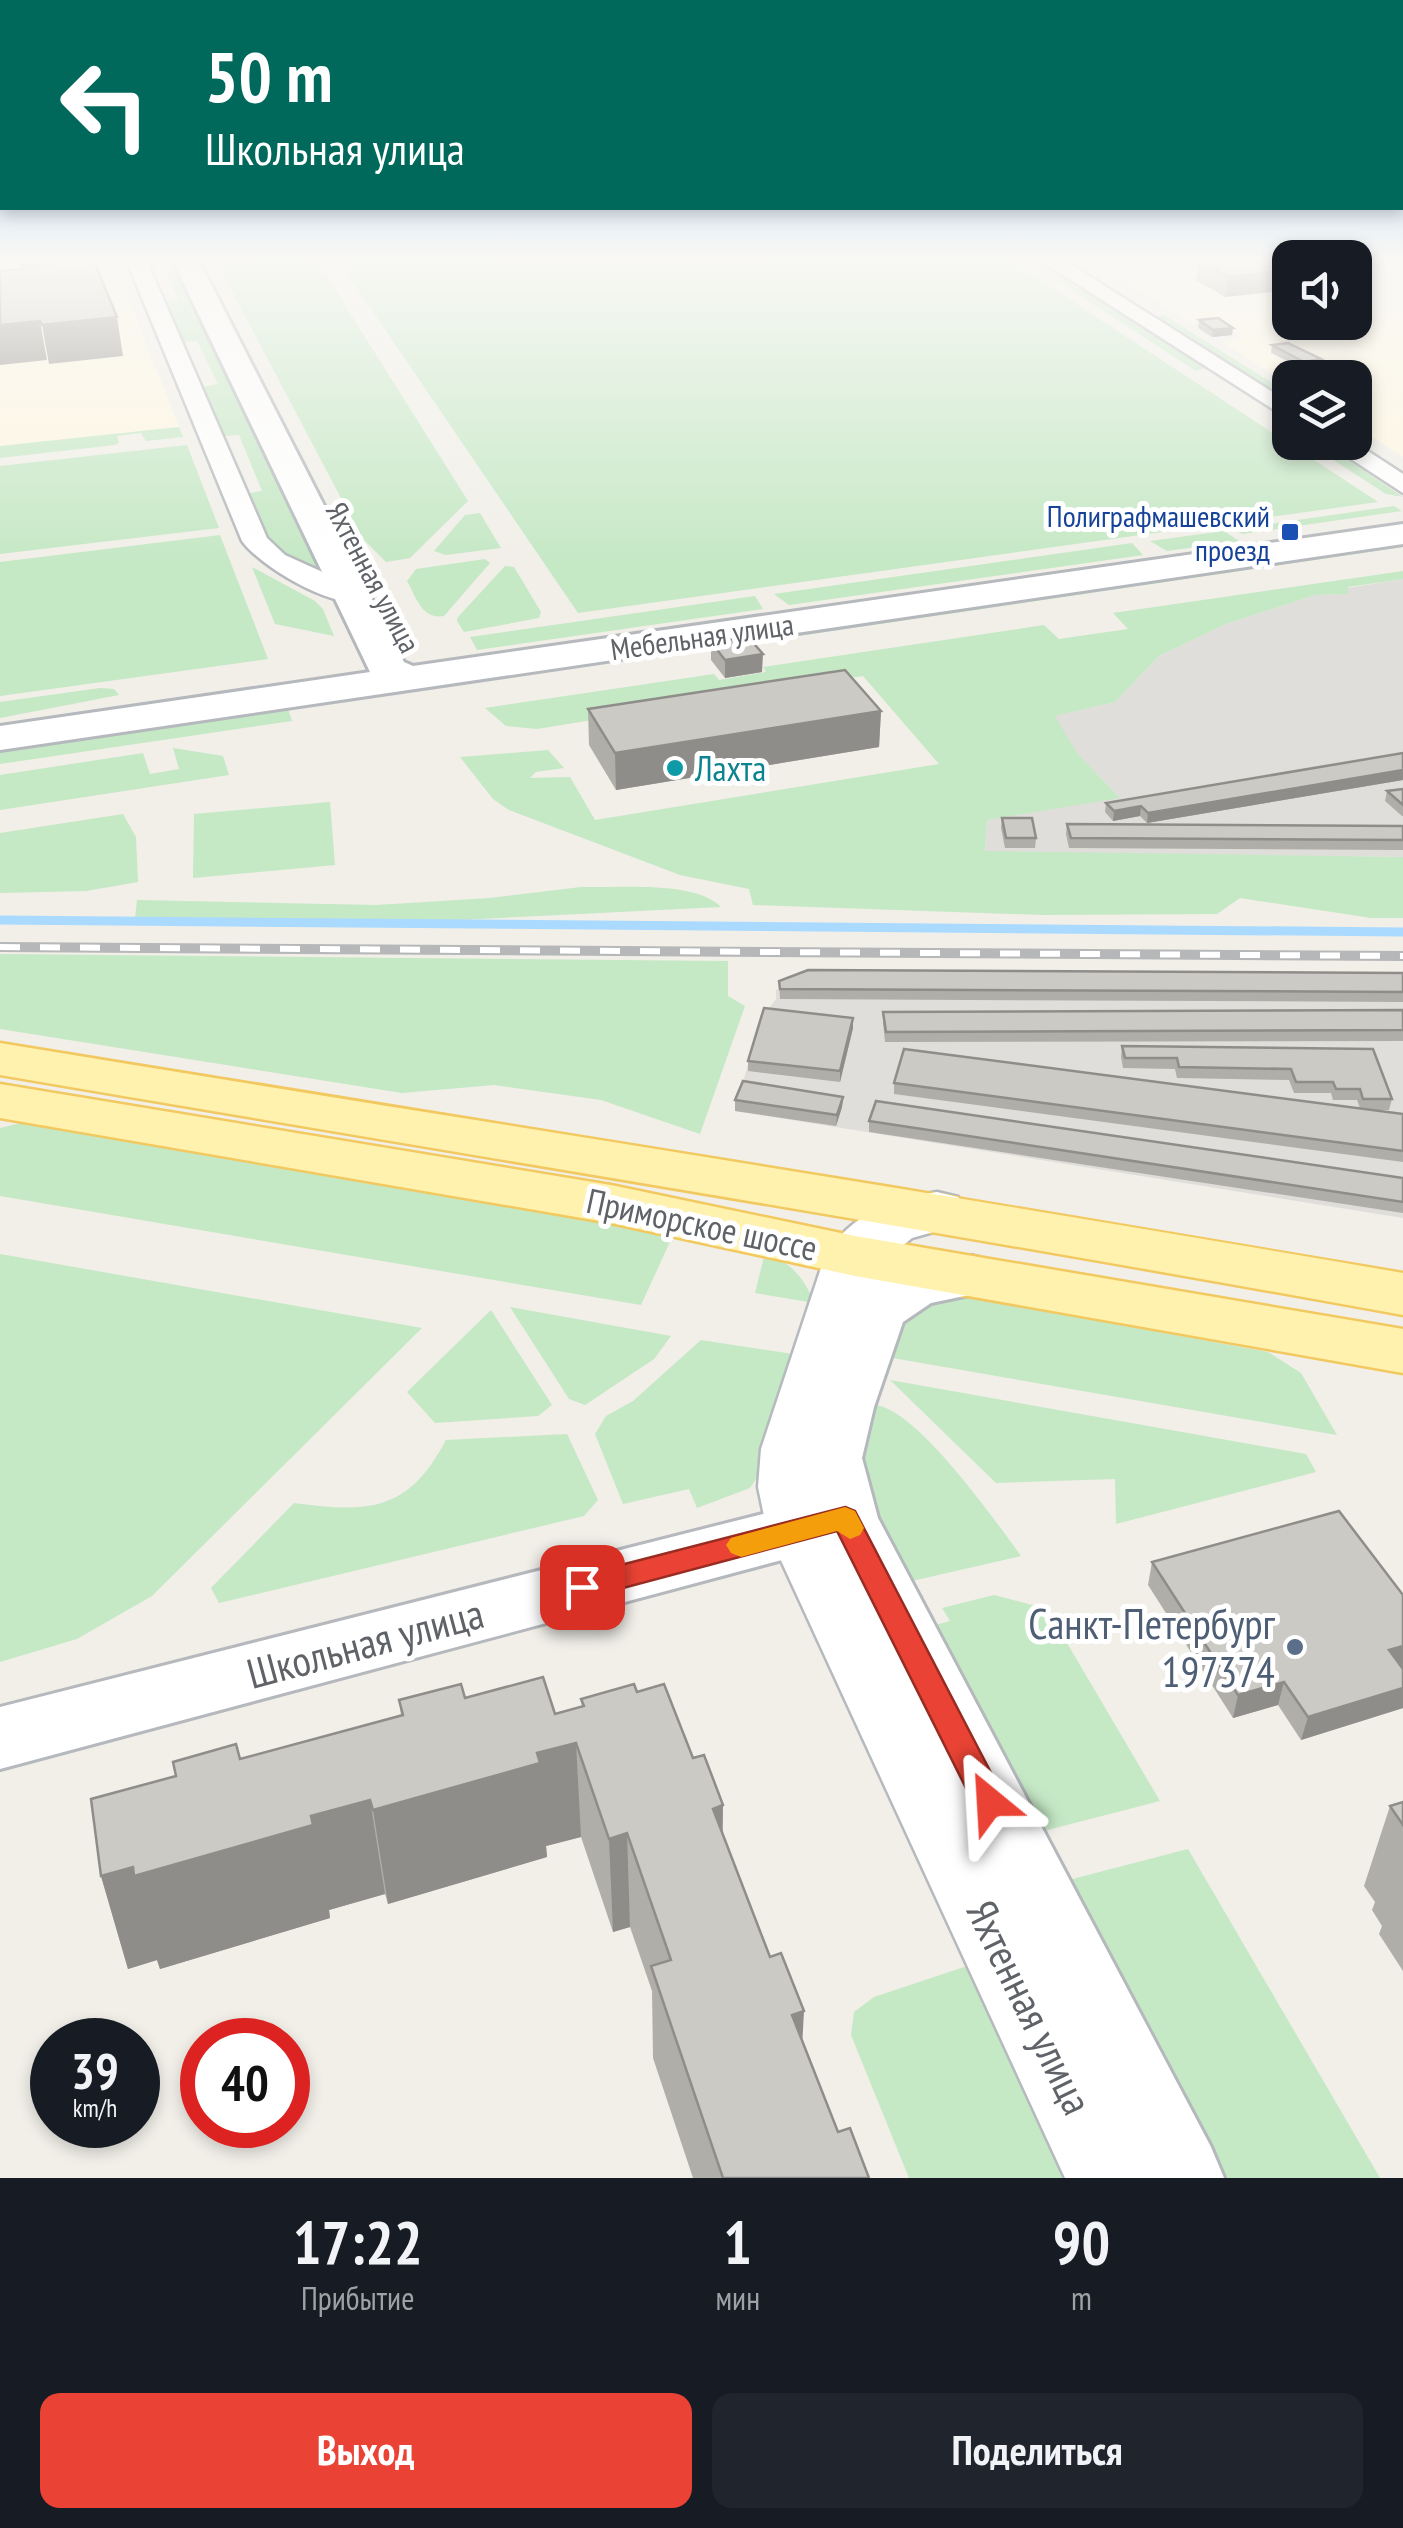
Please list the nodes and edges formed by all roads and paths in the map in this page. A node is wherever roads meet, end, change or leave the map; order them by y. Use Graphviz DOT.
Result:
graph roads {
  1 [pos="179,361"];
  2 [pos="234,361"];
  3 [pos="257,361"];
  4 [pos="1208,361"];
  5 [pos="1272,402"];
  6 [pos="1365,460"];
  7 [pos="1403,484"];
  8 [pos="1403,523"];
  9 [pos="1403,534"];
  10 [pos="350,596"];
  11 [pos="406,671"];
  12 [pos="0,726"];
  13 [pos="0,738"];
  14 [pos="0,1059"];
  15 [pos="0,1101"];
  16 [pos="936,1211"];
  17 [pos="855,1256"];
  18 [pos="972,1276"];
  19 [pos="1403,1294"];
  20 [pos="1403,1351"];
  21 [pos="823,1524"];
  22 [pos="0,1738"];
  23 [pos="1113,2178"];
  24 [pos="1180,2178"];
  1 -- 10 [label="street"];
  2 -- 10 [label="street, Яхтенная улица"];
  3 -- 11 [label="street, Яхтенная улица"];
  4 -- 5 [label="street"];
  6 -- 7 [label="street"];
  8 -- 11 [label="street, Мебельная улица"];
  9 -- 11 [label="street, Мебельная улица"];
  10 -- 11 [label="street, Яхтенная улица"];
  11 -- 12 [label="street, Мебельная улица"];
  11 -- 13 [label="street, Мебельная улица"];
  14 -- 16 [label="main road, Приморское шоссе"];
  15 -- 17 [label="main road, Приморское шоссе"];
  16 -- 17 [label="main road"];
  16 -- 19 [label="main road, Приморское шоссе"];
  17 -- 18 [label="main road, Приморское шоссе"];
  17 -- 21 [label="main road, Яхтенная улица"];
  18 -- 20 [label="main road, Приморское шоссе"];
  18 -- 21 [label="street, Яхтенная улица"];
  21 -- 22 [label="street, Школьная улица"];
  21 -- 23 [label="main road, Яхтенная улица"];
  21 -- 24 [label="street, Яхтенная улица"];
}
